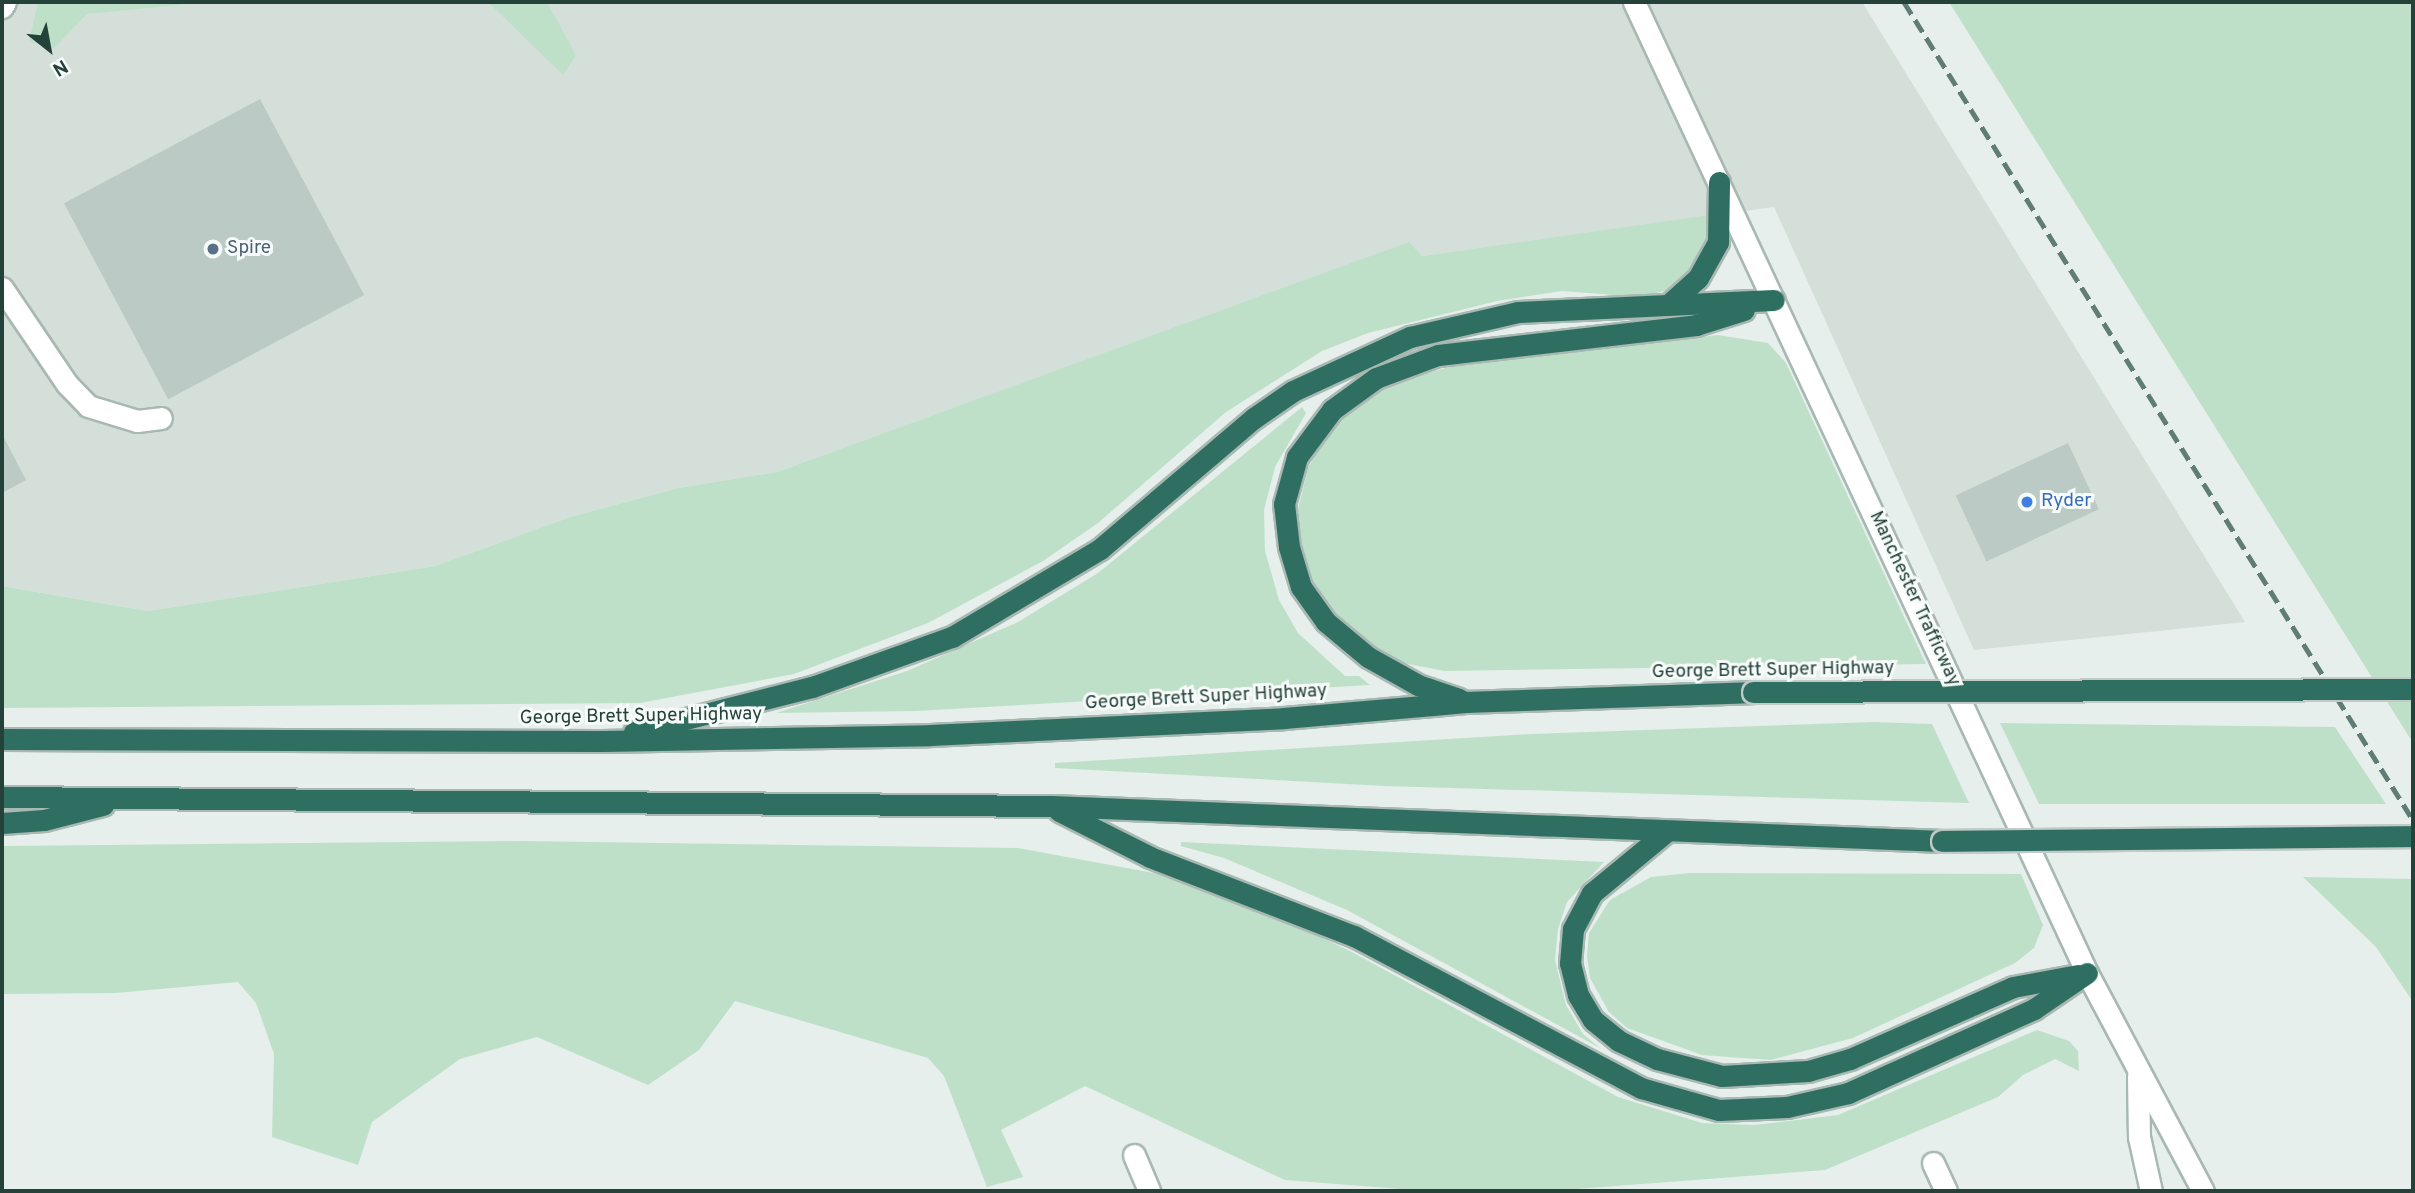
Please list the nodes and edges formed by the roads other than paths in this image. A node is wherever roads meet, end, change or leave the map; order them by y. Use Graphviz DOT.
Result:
graph roads {
  1 [pos="5,2"];
  2 [pos="1634,2"];
  3 [pos="2,7"];
  4 [pos="1718,182"];
  5 [pos="2,288"];
  6 [pos="1774,300"];
  7 [pos="1668,305"];
  8 [pos="161,418"];
  9 [pos="2413,689"];
  10 [pos="1468,702"];
  11 [pos="2,739"];
  12 [pos="602,741"];
  13 [pos="135,796"];
  14 [pos="2,797"];
  15 [pos="1051,806"];
  16 [pos="2,823"];
  17 [pos="1666,832"];
  18 [pos="2413,836"];
  19 [pos="2087,973"];
  20 [pos="2137,1070"];
  21 [pos="1134,1155"];
  22 [pos="1933,1163"];
  23 [pos="1149,1191"];
  24 [pos="1946,1191"];
  25 [pos="2151,1191"];
  26 [pos="2203,1191"];
  1 -- 3 [label="main road"];
  2 -- 4 [label="main road, Manchester Trafficway"];
  4 -- 6 [label="main road, Manchester Trafficway"];
  4 -- 7 [label="highway"];
  5 -- 8 [label="main road"];
  6 -- 7 [label="highway"];
  6 -- 10 [label="highway"];
  6 -- 19 [label="main road, Manchester Trafficway"];
  7 -- 12 [label="highway"];
  9 -- 10 [label="highway, George Brett Super Highway, bridge"];
  10 -- 12 [label="highway, George Brett Super Highway"];
  11 -- 12 [label="highway, George Brett Super Highway"];
  13 -- 14 [label="highway"];
  13 -- 15 [label="highway"];
  13 -- 16 [label="highway"];
  15 -- 17 [label="highway"];
  15 -- 19 [label="highway"];
  17 -- 18 [label="highway, bridge"];
  17 -- 19 [label="highway"];
  19 -- 20 [label="main road, Manchester Trafficway"];
  20 -- 25 [label="main road"];
  20 -- 26 [label="main road, Manchester Trafficway"];
  21 -- 23 [label="main road"];
  22 -- 24 [label="main road"];
}
